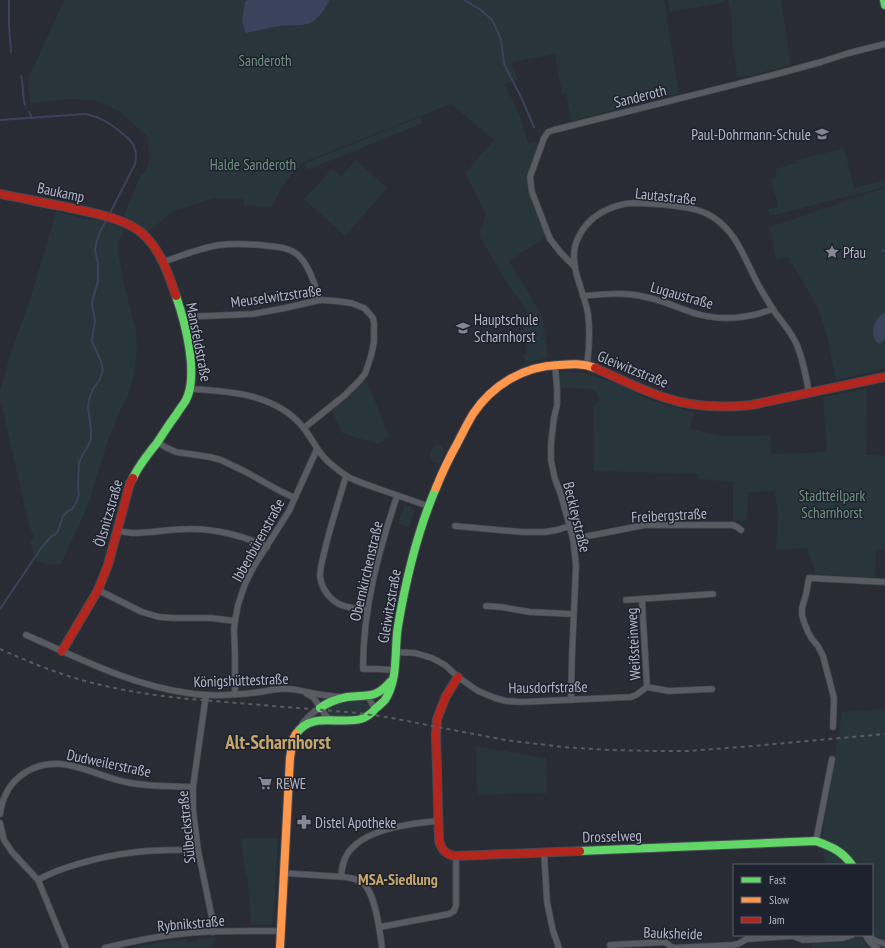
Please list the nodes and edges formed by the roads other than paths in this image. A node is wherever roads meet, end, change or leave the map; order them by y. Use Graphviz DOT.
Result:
graph roads {
  1 [pos="884,0"];
  2 [pos="885,5"];
  3 [pos="885,44"];
  4 [pos="0,194"];
  5 [pos="115,220"];
  6 [pos="163,262"];
  7 [pos="574,267"];
  8 [pos="584,296"];
  9 [pos="320,300"];
  10 [pos="773,309"];
  11 [pos="183,318"];
  12 [pos="555,364"];
  13 [pos="587,365"];
  14 [pos="885,377"];
  15 [pos="191,389"];
  16 [pos="809,393"];
  17 [pos="304,428"];
  18 [pos="157,442"];
  19 [pos="317,449"];
  20 [pos="346,476"];
  21 [pos="397,496"];
  22 [pos="295,498"];
  23 [pos="428,506"];
  24 [pos="455,526"];
  25 [pos="570,526"];
  26 [pos="741,530"];
  27 [pos="117,531"];
  28 [pos="573,538"];
  29 [pos="267,547"];
  30 [pos="885,582"];
  31 [pos="98,590"];
  32 [pos="713,594"];
  33 [pos="626,600"];
  34 [pos="642,600"];
  35 [pos="486,606"];
  36 [pos="368,610"];
  37 [pos="574,614"];
  38 [pos="235,621"];
  39 [pos="26,635"];
  40 [pos="62,651"];
  41 [pos="395,652"];
  42 [pos="394,670"];
  43 [pos="458,677"];
  44 [pos="392,680"];
  45 [pos="648,687"];
  46 [pos="712,689"];
  47 [pos="303,692"];
  48 [pos="235,694"];
  49 [pos="206,695"];
  50 [pos="365,696"];
  51 [pos="348,697"];
  52 [pos="571,700"];
  53 [pos="320,708"];
  54 [pos="375,710"];
  55 [pos="329,720"];
  56 [pos="833,727"];
  57 [pos="299,730"];
  58 [pos="832,759"];
  59 [pos="193,787"];
  60 [pos="0,814"];
  61 [pos="439,821"];
  62 [pos="0,823"];
  63 [pos="816,841"];
  64 [pos="198,850"];
  65 [pos="544,852"];
  66 [pos="456,856"];
  67 [pos="851,864"];
  68 [pos="283,873"];
  69 [pos="341,876"];
  70 [pos="38,880"];
  71 [pos="380,927"];
  72 [pos="280,931"];
  73 [pos="213,932"];
  74 [pos="793,936"];
  75 [pos="793,936"];
  76 [pos="849,936"];
  77 [pos="866,936"];
  78 [pos="868,936"];
  79 [pos="885,944"];
  80 [pos="610,945"];
  81 [pos="66,948"];
  82 [pos="105,948"];
  83 [pos="280,948"];
  84 [pos="382,948"];
  85 [pos="559,948"];
  86 [pos="877,948"];
  1 -- 2 [label="street"];
  3 -- 7 [label="street, Sanderoth"];
  4 -- 5 [label="street, Baukamp"];
  5 -- 6 [label="street, Mansfeldstraße"];
  6 -- 9 [label="street"];
  6 -- 11 [label="street, Mansfeldstraße"];
  7 -- 8 [label="street, Lautastraße"];
  7 -- 10 [label="street, Lautastraße"];
  8 -- 10 [label="street, Lugaustraße"];
  8 -- 13 [label="street, Lautastraße"];
  9 -- 11 [label="street, Meuselwitzstraße"];
  9 -- 17 [label="street, Meuselwitzstraße"];
  10 -- 16 [label="street, Lautastraße"];
  11 -- 15 [label="street, Mansfeldstraße"];
  12 -- 13 [label="street, Gleiwitzstraße"];
  12 -- 23 [label="street, Gleiwitzstraße"];
  12 -- 25 [label="street, Beckleystraße"];
  13 -- 16 [label="street, Gleiwitzstraße"];
  14 -- 16 [label="street, Gleiwitzstraße"];
  15 -- 17 [label="street, Mansfeldstraße"];
  15 -- 18 [label="street, Ölsnitzstraße"];
  17 -- 19 [label="street, Mansfeldstraße"];
  18 -- 22 [label="street"];
  18 -- 27 [label="street, Ölsnitzstraße"];
  19 -- 20 [label="street, Mansfeldstraße"];
  19 -- 22 [label="street, Ibbenbürenstraße"];
  20 -- 21 [label="street, Mansfeldstraße"];
  20 -- 36 [label="street"];
  21 -- 23 [label="street, Mansfeldstraße"];
  21 -- 36 [label="street, Obernkirchenstraße"];
  22 -- 29 [label="street, Ibbenbürenstraße"];
  23 -- 41 [label="street, Gleiwitzstraße"];
  24 -- 25 [label="street"];
  25 -- 28 [label="street, Beckleystraße"];
  26 -- 28 [label="street, Freibergstraße"];
  27 -- 29 [label="street"];
  27 -- 31 [label="street, Ölsnitzstraße"];
  28 -- 37 [label="street, Beckleystraße"];
  29 -- 38 [label="street, Ibbenbürenstraße"];
  30 -- 56 [label="street"];
  31 -- 38 [label="street"];
  31 -- 40 [label="street, Ölsnitzstraße"];
  32 -- 34 [label="street, Weißsteinweg"];
  33 -- 34 [label="street, Weißsteinweg"];
  34 -- 45 [label="street, Weißsteinweg"];
  35 -- 37 [label="street"];
  36 -- 42 [label="street, Obernkirchenstraße"];
  37 -- 52 [label="street, Beckleystraße"];
  38 -- 48 [label="street, Ibbenbürenstraße"];
  39 -- 40 [label="street, Königshüttestraße"];
  40 -- 49 [label="street, Königshüttestraße"];
  41 -- 42 [label="street, Gleiwitzstraße"];
  41 -- 43 [label="street, Hausdorfstraße"];
  42 -- 44 [label="street, Gleiwitzstraße"];
  43 -- 52 [label="street, Hausdorfstraße"];
  43 -- 61 [label="street"];
  44 -- 50 [label="street"];
  44 -- 54 [label="street, Gleiwitzstraße"];
  45 -- 46 [label="street"];
  45 -- 52 [label="street, Hausdorfstraße"];
  47 -- 48 [label="street, Königshüttestraße"];
  47 -- 51 [label="street, Königshüttestraße"];
  47 -- 53 [label="street"];
  48 -- 49 [label="street, Königshüttestraße"];
  49 -- 59 [label="street, Sülbeckstraße"];
  50 -- 51 [label="street"];
  50 -- 54 [label="street"];
  51 -- 53 [label="street"];
  53 -- 55 [label="street"];
  53 -- 57 [label="street"];
  54 -- 55 [label="street, Gleiwitzstraße"];
  55 -- 57 [label="street, Gleiwitzstraße"];
  57 -- 68 [label="street"];
  58 -- 63 [label="street"];
  59 -- 60 [label="street, Dudweilerstraße"];
  59 -- 64 [label="street, Sülbeckstraße"];
  61 -- 66 [label="street"];
  61 -- 69 [label="street"];
  62 -- 70 [label="street"];
  63 -- 65 [label="street, Drosselweg"];
  63 -- 67 [label="street, Drosselweg"];
  64 -- 70 [label="street"];
  64 -- 73 [label="street, Sülbeckstraße"];
  65 -- 66 [label="street, Drosselweg"];
  65 -- 85 [label="street"];
  66 -- 71 [label="street"];
  68 -- 69 [label="street"];
  68 -- 72 [label="street"];
  69 -- 71 [label="street"];
  70 -- 81 [label="street"];
  71 -- 84 [label="street"];
  72 -- 73 [label="street, Rybnikstraße"];
  72 -- 83 [label="street"];
  73 -- 82 [label="street, Rybnikstraße"];
  74 -- 80 [label="street, Bauksheide"];
  75 -- 76 [label="street, Bauksheide"];
  77 -- 86 [label="street"];
  78 -- 79 [label="street"];
}
